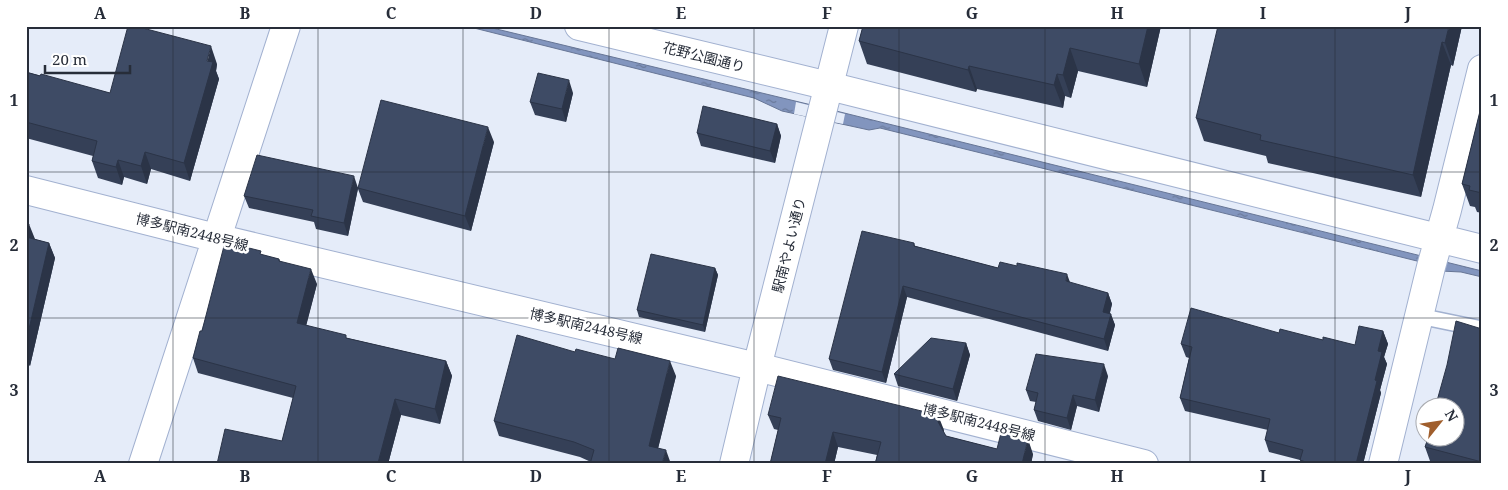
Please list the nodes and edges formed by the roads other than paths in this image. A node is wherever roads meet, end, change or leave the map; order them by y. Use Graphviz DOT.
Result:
graph roads {
  1 [pos="286,26"];
  2 [pos="579,26"];
  3 [pos="844,26"];
  4 [pos="1482,69"];
  5 [pos="829,86"];
  6 [pos="26,190"];
  7 [pos="216,238"];
  8 [pos="1439,238"];
  9 [pos="1482,249"];
  10 [pos="1419,316"];
  11 [pos="1482,329"];
  12 [pos="757,367"];
  13 [pos="143,464"];
  14 [pos="734,464"];
  15 [pos="1144,464"];
  16 [pos="1383,464"];
  1 -- 7 [label="street"];
  2 -- 5 [label="street, 花野公園通り"];
  3 -- 5 [label="street, 駅南やよい通り"];
  4 -- 8 [label="street"];
  5 -- 8 [label="street, 花野公園通り"];
  5 -- 12 [label="street, 駅南やよい通り"];
  6 -- 7 [label="street, 博多駅南2448号線"];
  7 -- 12 [label="street, 博多駅南2448号線"];
  7 -- 13 [label="street"];
  8 -- 9 [label="street, 花野公園通り"];
  8 -- 10 [label="street"];
  10 -- 11 [label="lane"];
  10 -- 16 [label="street"];
  12 -- 14 [label="street, 駅南やよい通り"];
  12 -- 15 [label="street, 博多駅南2448号線"];
}
